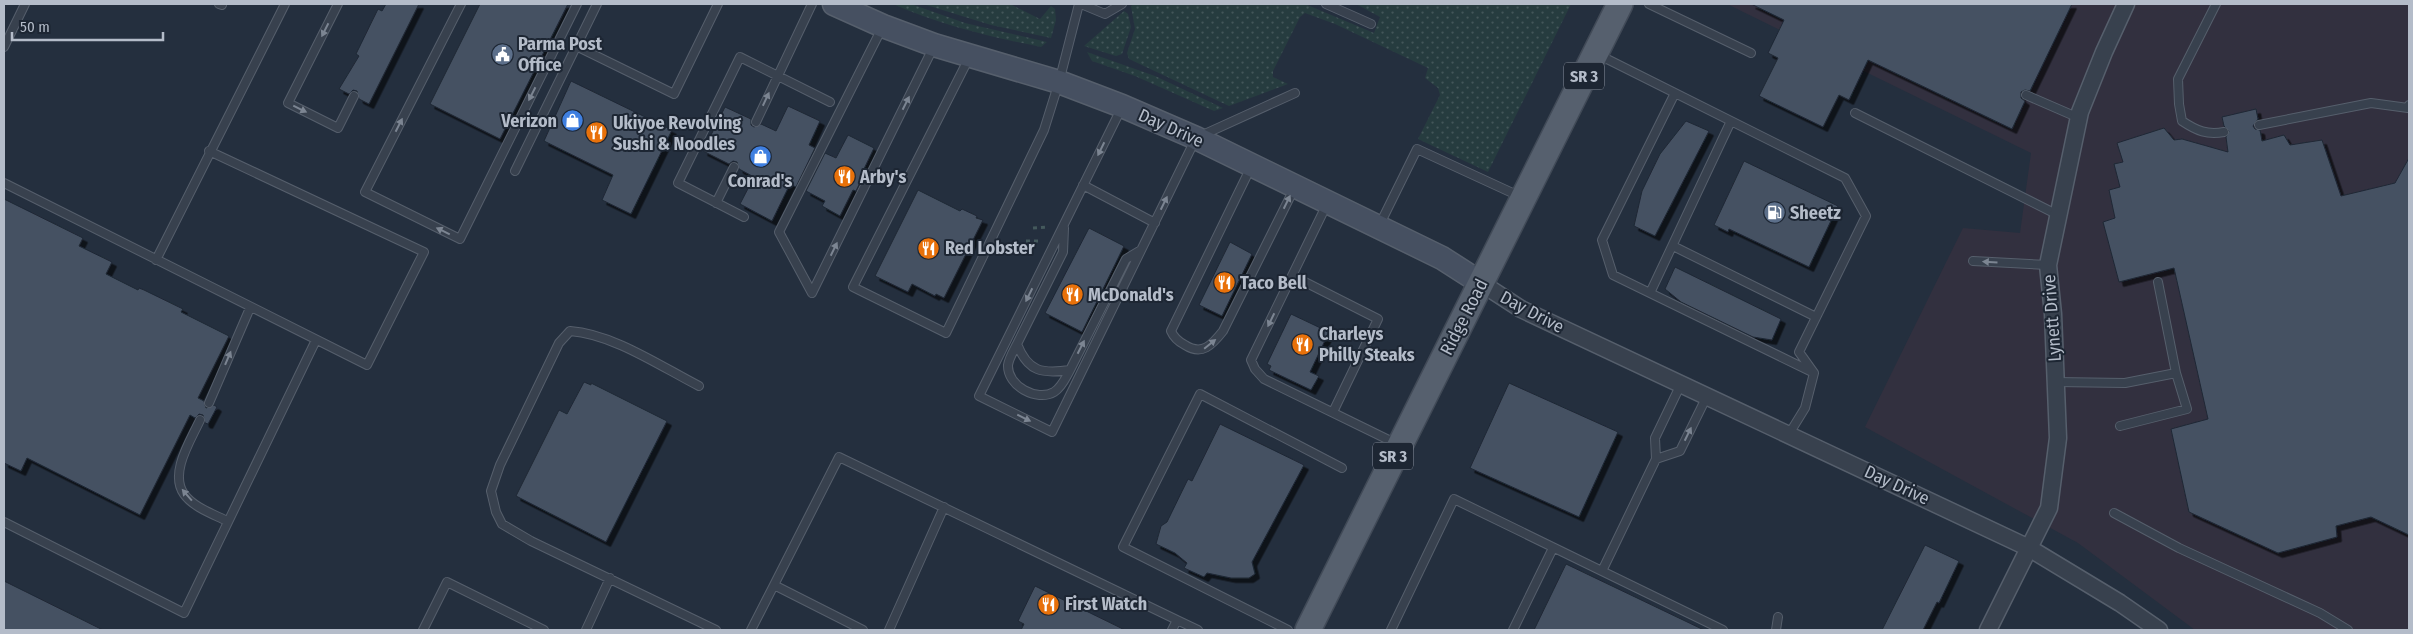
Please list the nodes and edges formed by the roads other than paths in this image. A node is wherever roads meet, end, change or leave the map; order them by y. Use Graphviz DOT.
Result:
graph roads {
  1 [pos="25,4"];
  2 [pos="285,4"];
  3 [pos="338,4"];
  4 [pos="461,4"];
  5 [pos="577,4"];
  6 [pos="597,4"];
  7 [pos="718,4"];
  8 [pos="812,4"];
  9 [pos="834,4"];
  10 [pos="1080,4"];
  11 [pos="1122,4"];
  12 [pos="1326,4"];
  13 [pos="1620,4"];
  14 [pos="1649,4"];
  15 [pos="2126,4"];
  16 [pos="2216,4"];
  17 [pos="1371,24"];
  18 [pos="883,26"];
  19 [pos="576,46"];
  20 [pos="934,46"];
  21 [pos="4,47"];
  22 [pos="1595,53"];
  23 [pos="1751,53"];
  24 [pos="970,57"];
  25 [pos="777,76"];
  26 [pos="1059,82"];
  27 [pos="1295,93"];
  28 [pos="1675,93"];
  29 [pos="2026,95"];
  30 [pos="354,96"];
  31 [pos="830,102"];
  32 [pos="2409,105"];
  33 [pos="1122,106"];
  34 [pos="1855,113"];
  35 [pos="2079,118"];
  36 [pos="756,122"];
  37 [pos="1731,122"];
  38 [pos="2259,125"];
  39 [pos="2224,132"];
  40 [pos="1196,138"];
  41 [pos="209,151"];
  42 [pos="1252,166"];
  43 [pos="734,167"];
  44 [pos="515,172"];
  45 [pos="4,183"];
  46 [pos="1083,185"];
  47 [pos="1295,186"];
  48 [pos="1524,198"];
  49 [pos="716,203"];
  50 [pos="1327,203"];
  51 [pos="2058,215"];
  52 [pos="744,217"];
  53 [pos="1064,223"];
  54 [pos="1155,223"];
  55 [pos="1378,228"];
  56 [pos="1673,246"];
  57 [pos="1141,250"];
  58 [pos="156,260"];
  59 [pos="1973,261"];
  60 [pos="2048,266"];
  61 [pos="1293,276"];
  62 [pos="2158,282"];
  63 [pos="1481,284"];
  64 [pos="1650,294"];
  65 [pos="250,308"];
  66 [pos="1816,317"];
  67 [pos="316,340"];
  68 [pos="1017,344"];
  69 [pos="1070,370"];
  70 [pos="1814,373"];
  71 [pos="2176,373"];
  72 [pos="2056,382"];
  73 [pos="1681,384"];
  74 [pos="699,386"];
  75 [pos="1707,396"];
  76 [pos="209,403"];
  77 [pos="1332,412"];
  78 [pos="200,420"];
  79 [pos="2120,426"];
  80 [pos="1789,434"];
  81 [pos="1398,445"];
  82 [pos="1656,459"];
  83 [pos="1342,468"];
  84 [pos="944,507"];
  85 [pos="2114,513"];
  86 [pos="227,521"];
  87 [pos="4,522"];
  88 [pos="1553,548"];
  89 [pos="2029,548"];
  90 [pos="1602,571"];
  91 [pos="610,578"];
  92 [pos="774,585"];
  93 [pos="1778,617"];
  94 [pos="1176,620"];
  95 [pos="422,630"];
  96 [pos="544,630"];
  97 [pos="586,630"];
  98 [pos="716,630"];
  99 [pos="751,630"];
  100 [pos="864,630"];
  101 [pos="889,630"];
  102 [pos="1172,630"];
  103 [pos="1198,630"];
  104 [pos="1288,630"];
  105 [pos="1308,630"];
  106 [pos="1391,630"];
  107 [pos="1512,630"];
  108 [pos="1723,630"];
  109 [pos="1776,630"];
  110 [pos="1988,630"];
  111 [pos="2159,630"];
  112 [pos="2348,630"];
  1 -- 21 [label="lane"];
  2 -- 41 [label="lane"];
  3 -- 30 [label="lane, one-way"];
  5 -- 4 [label="lane, one-way"];
  6 -- 19 [label="lane"];
  7 -- 19 [label="lane"];
  8 -- 25 [label="lane"];
  9 -- 18 [label="street, Day Drive"];
  10 -- 11 [label="lane"];
  10 -- 26 [label="lane"];
  12 -- 17 [label="lane"];
  13 -- 22 [label="main road, Ridge Road / SR 3"];
  14 -- 23 [label="lane"];
  15 -- 35 [label="street, Lynett Drive"];
  16 -- 39 [label="lane"];
  18 -- 20 [label="street, Day Drive"];
  18 -- 20 [label="lane, one-way"];
  19 -- 44 [label="lane"];
  20 -- 24 [label="street, Day Drive"];
  22 -- 28 [label="lane"];
  22 -- 48 [label="main road, Ridge Road / SR 3"];
  24 -- 26 [label="street, Day Drive"];
  24 -- 26 [label="lane"];
  25 -- 31 [label="lane"];
  36 -- 25 [label="lane, one-way"];
  25 -- 49 [label="lane"];
  26 -- 33 [label="street, Day Drive"];
  27 -- 40 [label="lane"];
  28 -- 37 [label="lane"];
  28 -- 64 [label="lane"];
  29 -- 35 [label="lane"];
  32 -- 38 [label="lane"];
  33 -- 40 [label="street, Day Drive"];
  33 -- 46 [label="lane, one-way"];
  34 -- 51 [label="lane"];
  35 -- 51 [label="street, Lynett Drive"];
  37 -- 56 [label="lane"];
  37 -- 66 [label="lane"];
  40 -- 42 [label="street, Day Drive"];
  54 -- 40 [label="lane, one-way"];
  41 -- 58 [label="lane"];
  41 -- 67 [label="lane"];
  42 -- 47 [label="street, Day Drive"];
  42 -- 47 [label="lane, one-way"];
  43 -- 49 [label="lane"];
  45 -- 58 [label="lane"];
  46 -- 53 [label="lane"];
  46 -- 54 [label="lane"];
  47 -- 50 [label="street, Day Drive"];
  48 -- 55 [label="lane"];
  48 -- 63 [label="main road, Ridge Road / SR 3"];
  49 -- 52 [label="lane"];
  50 -- 55 [label="street, Day Drive"];
  50 -- 61 [label="lane"];
  51 -- 60 [label="street, Lynett Drive"];
  53 -- 57 [label="lane, one-way"];
  53 -- 68 [label="lane"];
  54 -- 57 [label="lane"];
  55 -- 63 [label="street, Day Drive"];
  56 -- 64 [label="lane"];
  56 -- 66 [label="lane"];
  69 -- 57 [label="lane, one-way"];
  58 -- 65 [label="lane"];
  60 -- 59 [label="lane, one-way"];
  60 -- 72 [label="street, Lynett Drive"];
  61 -- 77 [label="lane, one-way"];
  61 -- 77 [label="lane"];
  62 -- 71 [label="lane"];
  63 -- 73 [label="street, Day Drive"];
  63 -- 81 [label="main road, Ridge Road / SR 3"];
  64 -- 70 [label="lane"];
  65 -- 67 [label="lane"];
  76 -- 65 [label="lane, one-way"];
  66 -- 70 [label="lane"];
  67 -- 86 [label="lane"];
  68 -- 69 [label="lane"];
  68 -- 69 [label="lane"];
  70 -- 80 [label="lane"];
  71 -- 72 [label="lane"];
  71 -- 79 [label="lane"];
  72 -- 89 [label="street, Lynett Drive"];
  73 -- 75 [label="street, Day Drive"];
  73 -- 82 [label="lane"];
  74 -- 91 [label="lane"];
  75 -- 80 [label="street, Day Drive"];
  82 -- 75 [label="lane, one-way"];
  77 -- 81 [label="lane"];
  86 -- 78 [label="lane, one-way"];
  80 -- 89 [label="street, Day Drive"];
  81 -- 105 [label="main road, Ridge Road / SR 3"];
  82 -- 90 [label="lane"];
  83 -- 104 [label="lane"];
  84 -- 92 [label="lane"];
  84 -- 94 [label="lane"];
  84 -- 101 [label="lane"];
  85 -- 112 [label="lane"];
  86 -- 87 [label="lane"];
  88 -- 90 [label="lane"];
  88 -- 106 [label="lane"];
  88 -- 107 [label="lane"];
  89 -- 110 [label="street, Lynett Drive"];
  89 -- 111 [label="street, Day Drive"];
  90 -- 108 [label="lane"];
  91 -- 97 [label="lane"];
  91 -- 98 [label="lane"];
  92 -- 99 [label="lane"];
  92 -- 100 [label="lane"];
  93 -- 109 [label="lane"];
  94 -- 102 [label="lane"];
  94 -- 103 [label="lane"];
  95 -- 96 [label="lane"];
}
